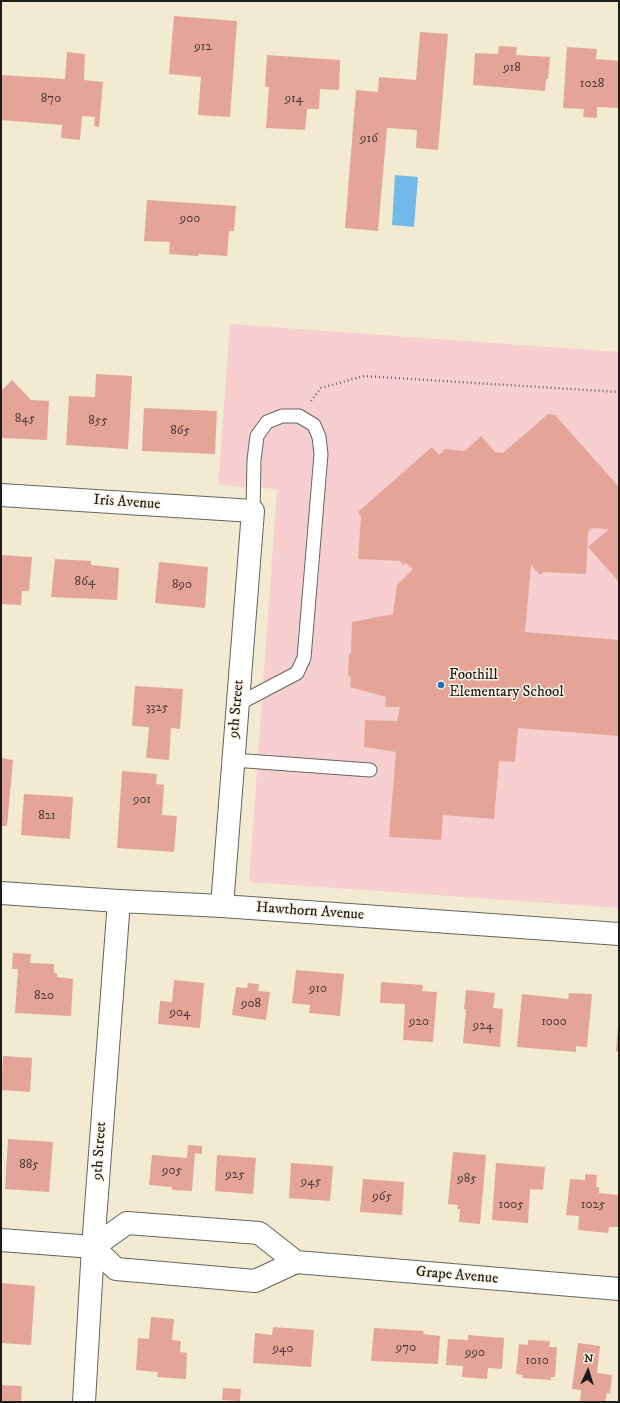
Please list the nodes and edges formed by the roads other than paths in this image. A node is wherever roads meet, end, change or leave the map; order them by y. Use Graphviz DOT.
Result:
graph roads {
  1 [pos="1,495"];
  2 [pos="253,511"];
  3 [pos="238,704"];
  4 [pos="233,760"];
  5 [pos="370,770"];
  6 [pos="1,893"];
  7 [pos="119,900"];
  8 [pos="222,906"];
  9 [pos="619,934"];
  10 [pos="1,1240"];
  11 [pos="93,1247"];
  12 [pos="296,1262"];
  13 [pos="619,1289"];
  14 [pos="84,1402"];
  1 -- 2 [label="street, Iris Avenue"];
  2 -- 3 [label="street, 9th Street"];
  2 -- 3 [label="lane"];
  3 -- 4 [label="street, 9th Street"];
  4 -- 5 [label="lane"];
  4 -- 8 [label="street, 9th Street"];
  6 -- 7 [label="street, Hawthorn Avenue"];
  7 -- 8 [label="street, Hawthorn Avenue"];
  7 -- 11 [label="street, 9th Street"];
  8 -- 9 [label="street, Hawthorn Avenue"];
  10 -- 11 [label="street"];
  11 -- 12 [label="street, Grape Avenue"];
  11 -- 12 [label="street"];
  11 -- 14 [label="street, 9th Street"];
  12 -- 13 [label="street, Grape Avenue"];
}
